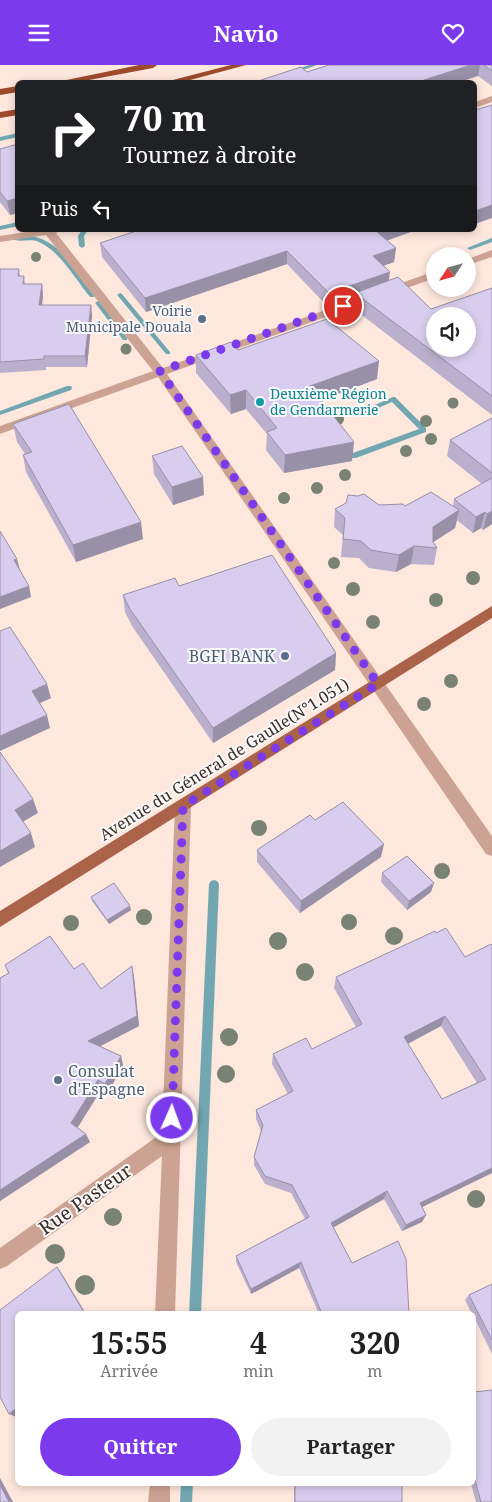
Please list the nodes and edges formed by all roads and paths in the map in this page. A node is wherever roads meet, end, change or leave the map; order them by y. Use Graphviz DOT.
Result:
graph roads {
  1 [pos="154,65"];
  2 [pos="242,65"];
  3 [pos="72,80"];
  4 [pos="178,80"];
  5 [pos="15,90"];
  6 [pos="0,92"];
  7 [pos="492,99"];
  8 [pos="477,104"];
  9 [pos="15,112"];
  10 [pos="0,115"];
  11 [pos="48,232"];
  12 [pos="56,232"];
  13 [pos="0,239"];
  14 [pos="492,253"];
  15 [pos="476,259"];
  16 [pos="426,277"];
  17 [pos="160,371"];
  18 [pos="0,430"];
  19 [pos="492,611"];
  20 [pos="378,684"];
  21 [pos="183,806"];
  22 [pos="492,849"];
  23 [pos="0,920"];
  24 [pos="171,1138"];
  25 [pos="0,1259"];
  26 [pos="165,1311"];
  27 [pos="160,1486"];
  28 [pos="159,1502"];
  1 -- 3 [label="highway"];
  2 -- 4 [label="highway"];
  5 -- 6 [label="highway"];
  7 -- 8 [label="street"];
  9 -- 10 [label="highway"];
  11 -- 13 [label="street"];
  12 -- 17 [label="street"];
  14 -- 15 [label="street"];
  16 -- 17 [label="street"];
  17 -- 18 [label="street"];
  17 -- 20 [label="street"];
  19 -- 20 [label="main road, Avenue du Géneral de Gaulle(N°1.051)"];
  20 -- 21 [label="main road, Avenue du Géneral de Gaulle(N°1.051)"];
  20 -- 22 [label="street"];
  21 -- 23 [label="main road, Avenue du Géneral de Gaulle(N°1.051)"];
  21 -- 24 [label="street"];
  24 -- 25 [label="street, Rue Pasteur"];
  24 -- 26 [label="street"];
  27 -- 28 [label="street"];
}
